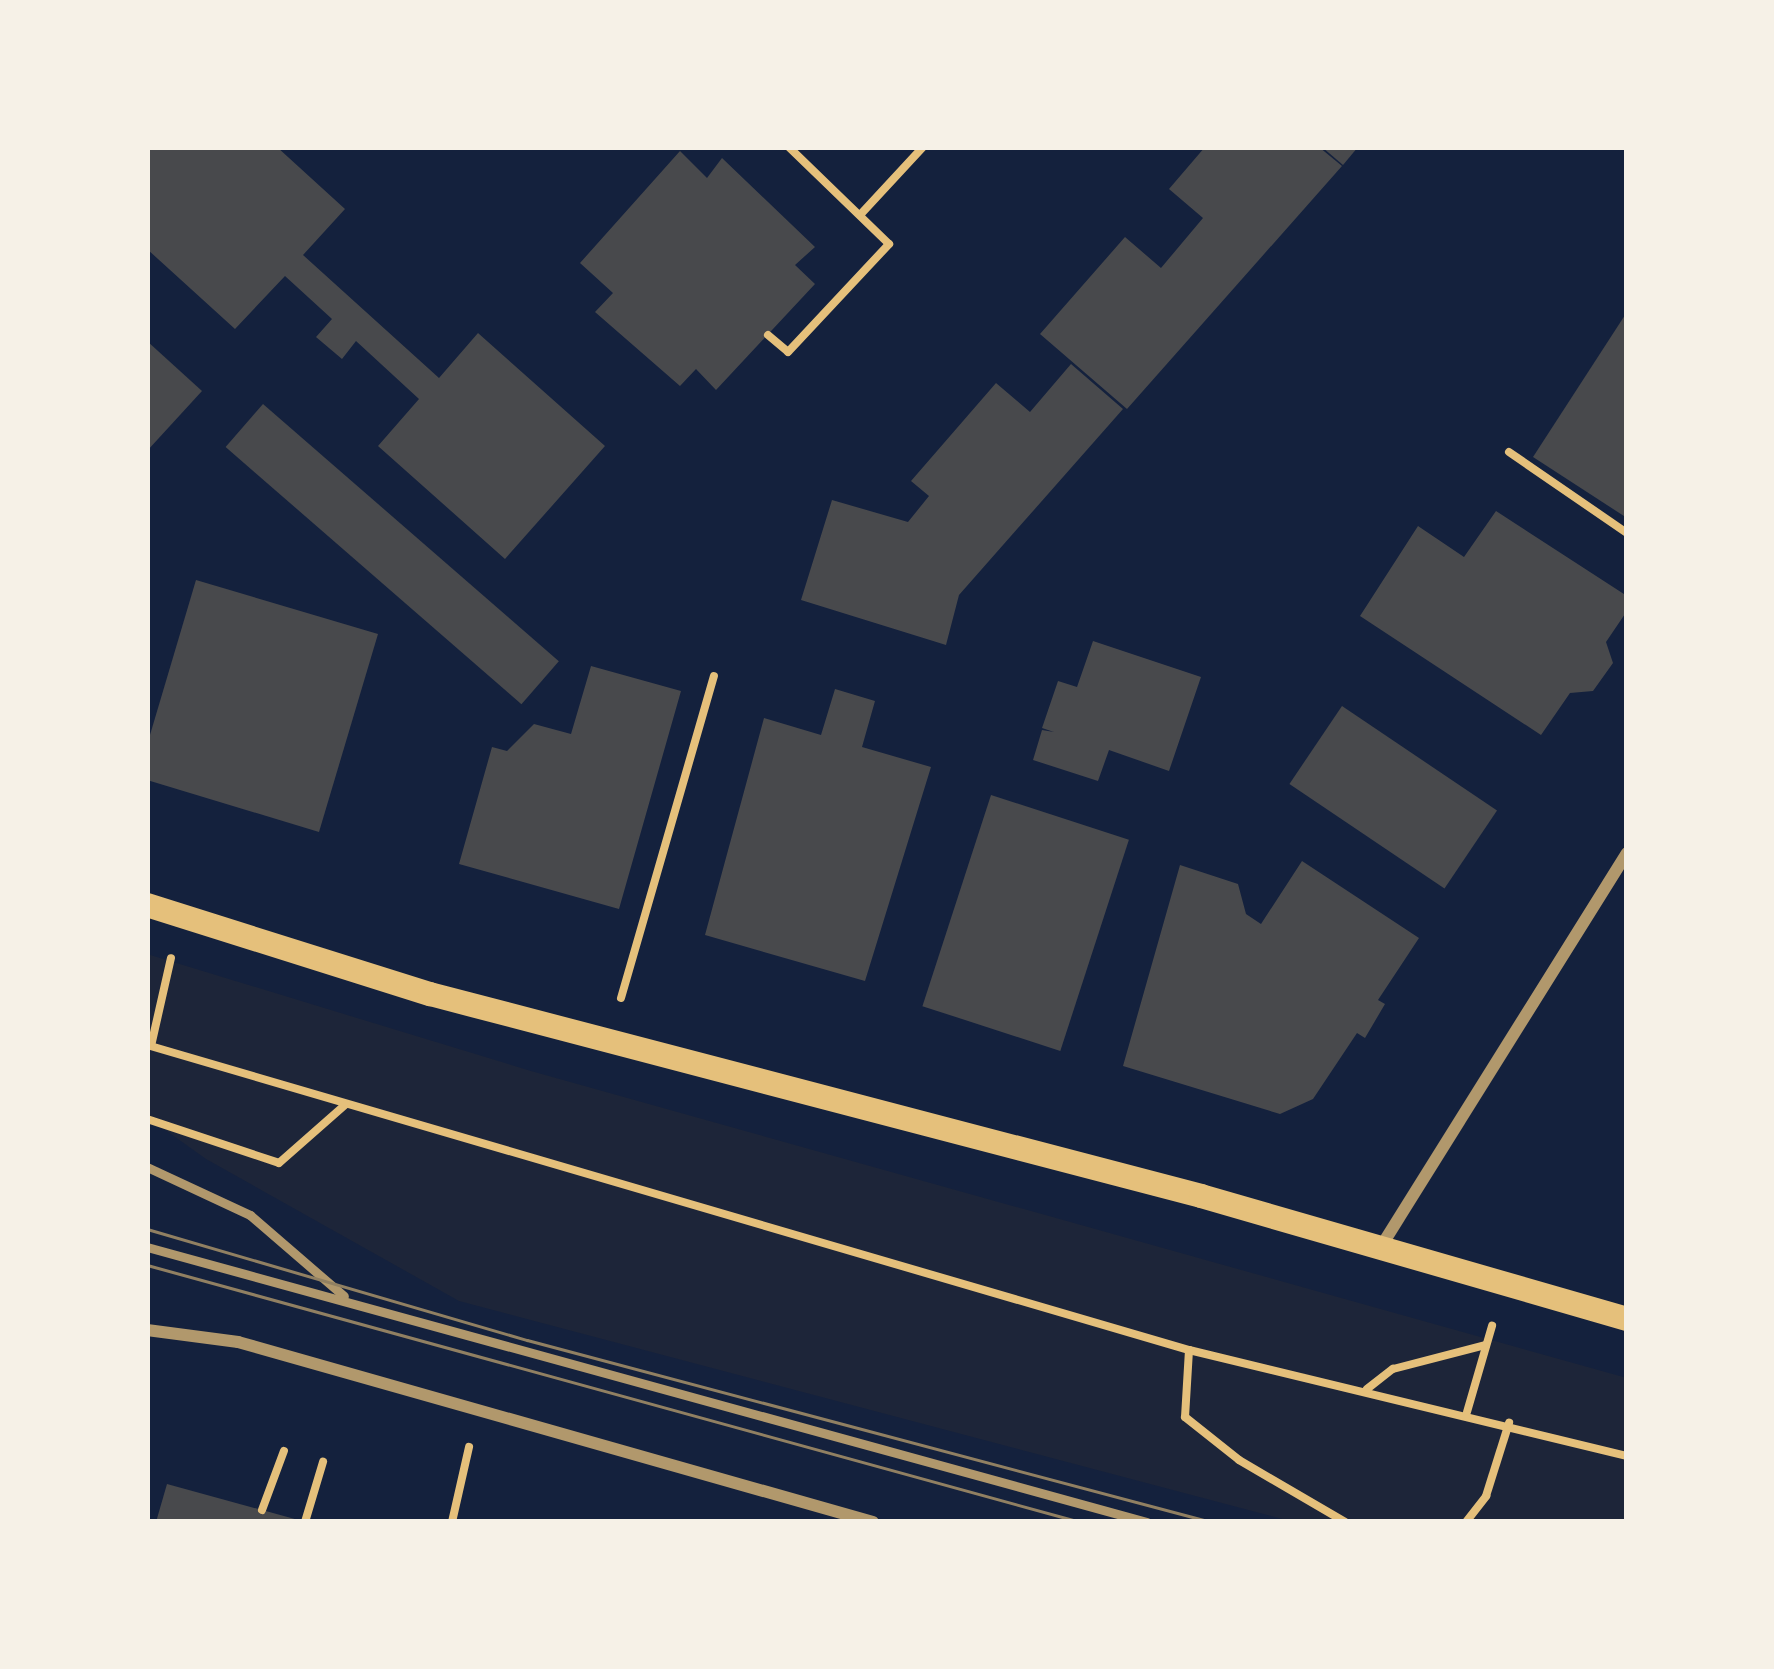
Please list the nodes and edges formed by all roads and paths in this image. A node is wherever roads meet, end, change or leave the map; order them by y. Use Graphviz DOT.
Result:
graph roads {
  1 [pos="789,147"];
  2 [pos="923,147"];
  3 [pos="860,215"];
  4 [pos="768,334"];
  5 [pos="1509,452"];
  6 [pos="1627,533"];
  7 [pos="714,676"];
  8 [pos="1627,853"];
  9 [pos="147,905"];
  10 [pos="160,1002"];
  11 [pos="608,1040"];
  12 [pos="149,1045"];
  13 [pos="347,1102"];
  14 [pos="147,1119"];
  15 [pos="147,1167"];
  16 [pos="1382,1245"];
  17 [pos="147,1247"];
  18 [pos="348,1299"];
  19 [pos="1627,1319"];
  20 [pos="147,1330"];
  21 [pos="1486,1345"];
  22 [pos="1189,1350"];
  23 [pos="1475,1381"];
  24 [pos="1366,1390"];
  25 [pos="477,1406"];
  26 [pos="1467,1412"];
  27 [pos="1509,1424"];
  28 [pos="284,1450"];
  29 [pos="1627,1456"];
  30 [pos="323,1462"];
  31 [pos="820,1506"];
  32 [pos="262,1510"];
  33 [pos="305,1522"];
  34 [pos="452,1522"];
  35 [pos="816,1522"];
  36 [pos="873,1522"];
  37 [pos="1147,1522"];
  38 [pos="1345,1522"];
  39 [pos="1466,1522"];
  1 -- 3 [label="path"];
  2 -- 3 [label="path"];
  3 -- 4 [label="path"];
  5 -- 6 [label="path"];
  7 -- 11 [label="path"];
  8 -- 16 [label="street"];
  9 -- 11 [label="main road"];
  10 -- 12 [label="path"];
  11 -- 16 [label="main road"];
  12 -- 13 [label="path"];
  13 -- 14 [label="path"];
  13 -- 22 [label="path"];
  15 -- 18 [label="lane"];
  16 -- 19 [label="main road"];
  17 -- 18 [label="lane"];
  18 -- 37 [label="lane"];
  20 -- 25 [label="street"];
  21 -- 24 [label="path"];
  22 -- 24 [label="path"];
  22 -- 38 [label="path"];
  23 -- 26 [label="path"];
  24 -- 26 [label="path"];
  25 -- 31 [label="street"];
  25 -- 34 [label="path"];
  26 -- 27 [label="path"];
  27 -- 29 [label="path"];
  27 -- 39 [label="path"];
  28 -- 32 [label="path"];
  30 -- 33 [label="path"];
  31 -- 35 [label="street"];
  31 -- 36 [label="street"];
}
